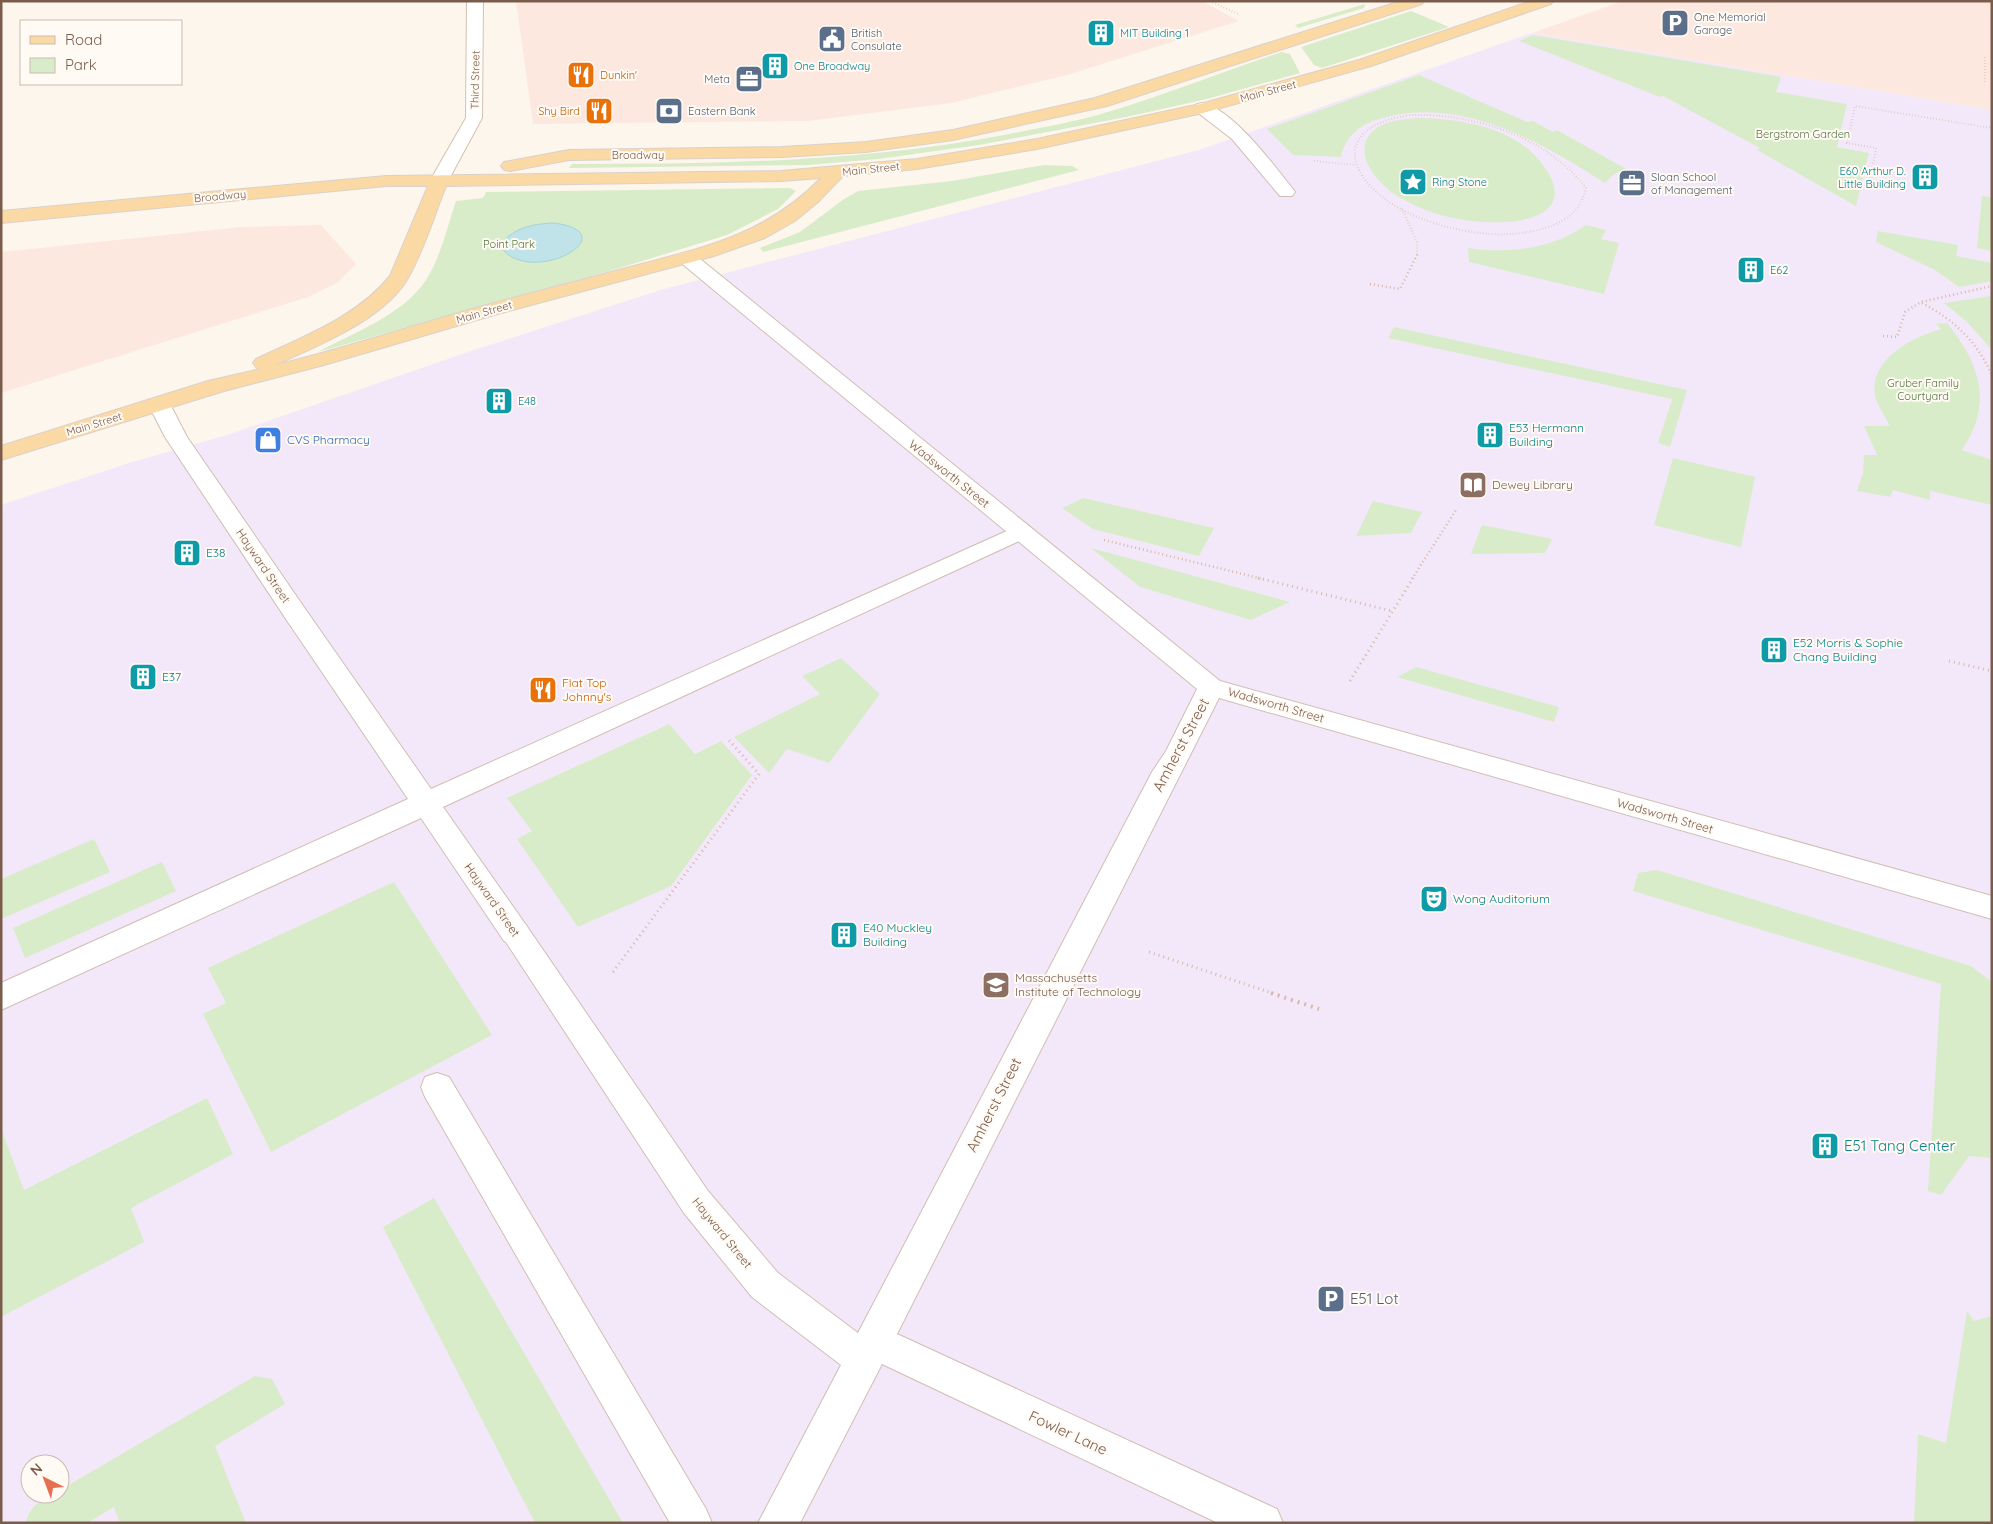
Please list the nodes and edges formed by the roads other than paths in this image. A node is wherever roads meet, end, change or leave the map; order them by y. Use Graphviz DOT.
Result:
graph roads {
  1 [pos="475,1"];
  2 [pos="1417,1"];
  3 [pos="1546,1"];
  4 [pos="1203,108"];
  5 [pos="839,149"];
  6 [pos="836,173"];
  7 [pos="440,180"];
  8 [pos="1286,192"];
  9 [pos="1,217"];
  10 [pos="688,258"];
  11 [pos="216,386"];
  12 [pos="158,404"];
  13 [pos="1,453"];
  14 [pos="1020,532"];
  15 [pos="1211,687"];
  16 [pos="425,803"];
  17 [pos="1992,908"];
  18 [pos="1,997"];
  19 [pos="437,1088"];
  20 [pos="869,1351"];
  21 [pos="692,1523"];
  22 [pos="778,1523"];
  23 [pos="1263,1523"];
  1 -- 7 [label="street, Third Street"];
  2 -- 5 [label="main road, Main Street"];
  3 -- 4 [label="main road, Main Street"];
  4 -- 6 [label="main road, Main Street"];
  4 -- 8 [label="street"];
  5 -- 7 [label="main road, Broadway"];
  6 -- 7 [label="main road, Broadway"];
  6 -- 10 [label="main road, Main Street"];
  7 -- 9 [label="main road, Broadway"];
  7 -- 11 [label="main road, Main Street"];
  10 -- 11 [label="main road, Main Street"];
  10 -- 14 [label="street, Wadsworth Street"];
  11 -- 12 [label="main road, Main Street"];
  12 -- 13 [label="main road, Main Street"];
  12 -- 16 [label="street, Hayward Street"];
  14 -- 15 [label="street, Wadsworth Street"];
  14 -- 16 [label="street"];
  15 -- 17 [label="street, Wadsworth Street"];
  15 -- 20 [label="street, Amherst Street"];
  16 -- 18 [label="street"];
  16 -- 20 [label="street, Hayward Street"];
  19 -- 21 [label="street"];
  20 -- 22 [label="street, Amherst Street"];
  20 -- 23 [label="street, Fowler Lane"];
}
